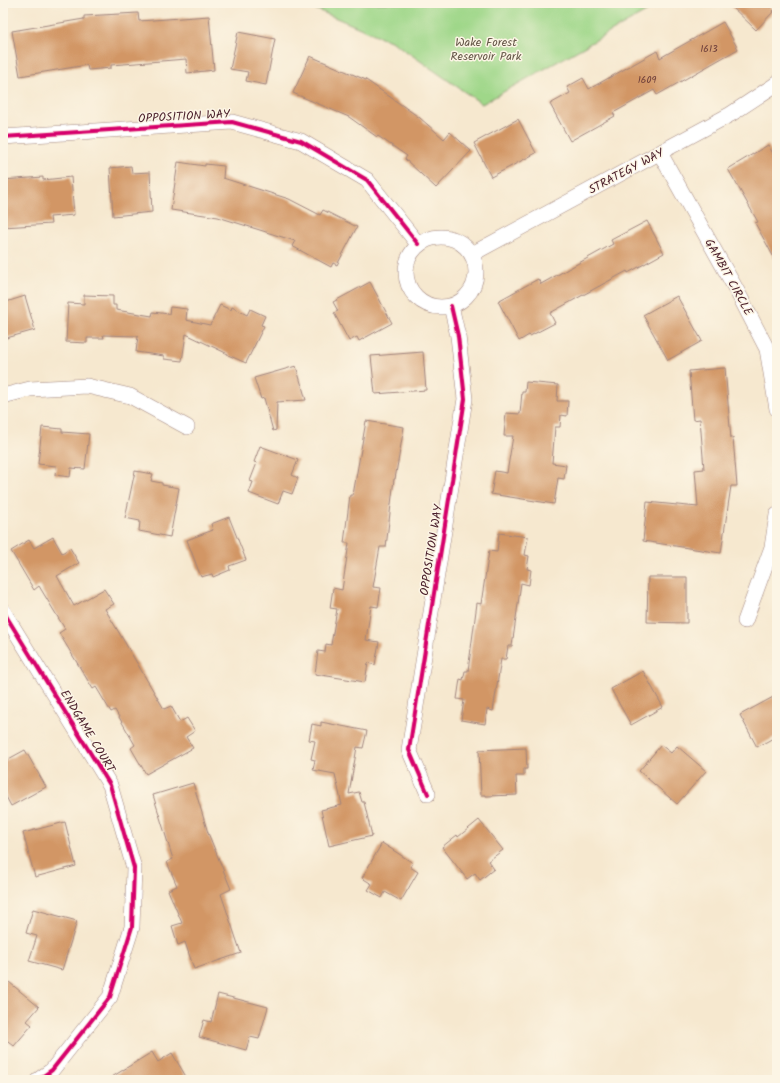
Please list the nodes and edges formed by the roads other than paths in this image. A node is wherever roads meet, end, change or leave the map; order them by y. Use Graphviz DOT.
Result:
graph roads {
  1 [pos="777,83"];
  2 [pos="3,137"];
  3 [pos="660,153"];
  4 [pos="418,244"];
  5 [pos="472,254"];
  6 [pos="450,306"];
  7 [pos="3,396"];
  8 [pos="777,409"];
  9 [pos="187,427"];
  10 [pos="777,515"];
  11 [pos="3,611"];
  12 [pos="745,621"];
  13 [pos="428,794"];
  14 [pos="38,1080"];
  1 -- 3 [label="street, STRATEGY WAY"];
  2 -- 4 [label="street, OPPOSITION WAY"];
  3 -- 5 [label="street, STRATEGY WAY"];
  3 -- 8 [label="street, GAMBIT CIRCLE"];
  4 -- 5 [label="street"];
  4 -- 6 [label="street"];
  5 -- 6 [label="street"];
  6 -- 13 [label="street, OPPOSITION WAY"];
  7 -- 9 [label="street"];
  10 -- 12 [label="street"];
  11 -- 14 [label="street, ENDGAME COURT"];
}
